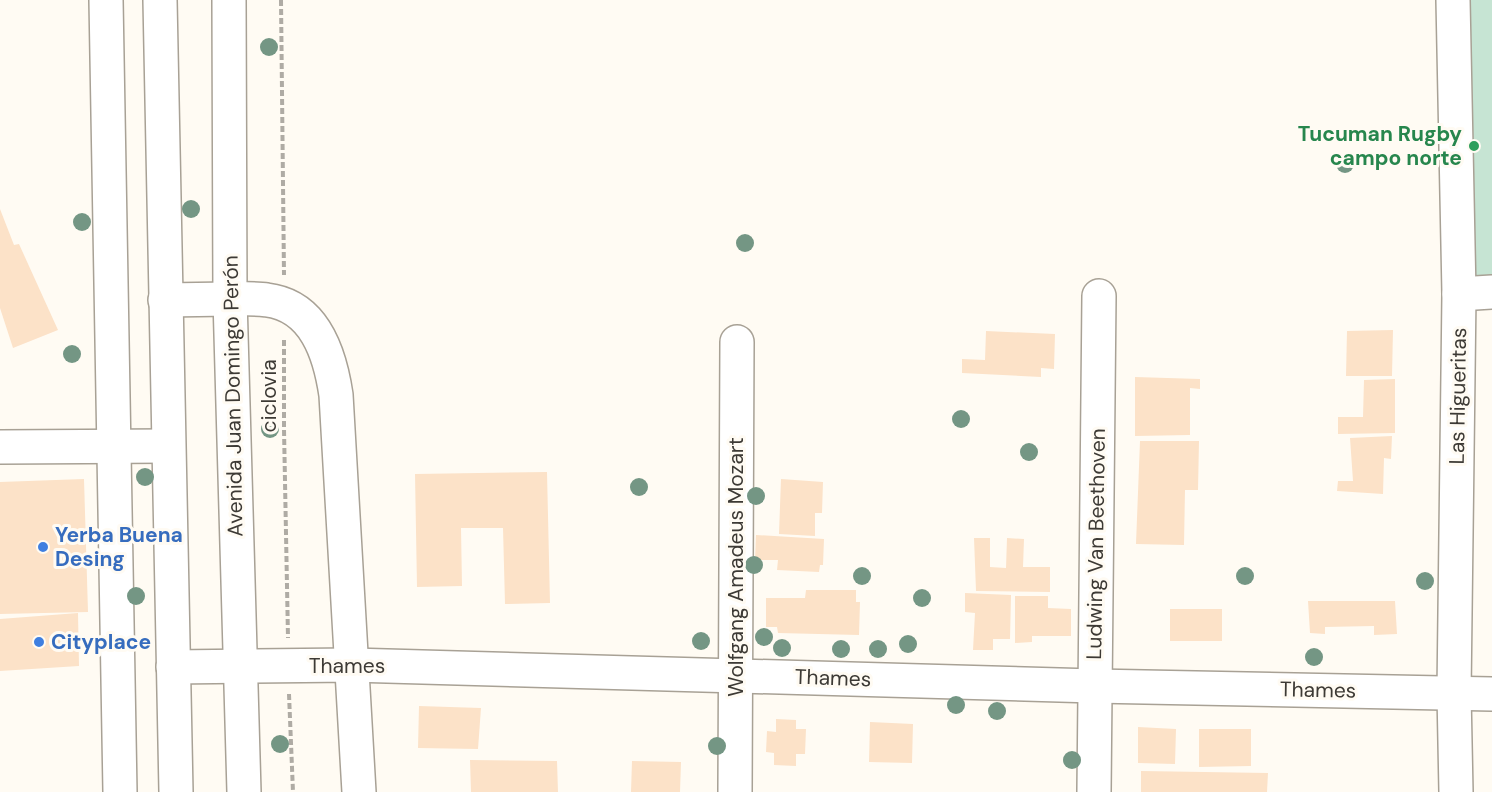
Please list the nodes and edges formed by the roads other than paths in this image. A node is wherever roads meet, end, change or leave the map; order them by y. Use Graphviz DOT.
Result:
graph roads {
  1 [pos="106,0"];
  2 [pos="160,0"];
  3 [pos="229,0"];
  4 [pos="1453,0"];
  5 [pos="1492,292"];
  6 [pos="1459,294"];
  7 [pos="1099,296"];
  8 [pos="230,299"];
  9 [pos="165,300"];
  10 [pos="737,342"];
  11 [pos="168,446"];
  12 [pos="0,447"];
  13 [pos="115,448"];
  14 [pos="352,665"];
  15 [pos="173,667"];
  16 [pos="241,667"];
  17 [pos="736,675"];
  18 [pos="1094,686"];
  19 [pos="1454,693"];
  20 [pos="1492,694"];
  21 [pos="120,792"];
  22 [pos="176,792"];
  23 [pos="244,792"];
  24 [pos="359,792"];
  25 [pos="735,792"];
  26 [pos="1094,792"];
  27 [pos="1456,792"];
  1 -- 13 [label="street"];
  2 -- 9 [label="street"];
  3 -- 8 [label="street, Avenida Juan Domingo Perón"];
  4 -- 6 [label="street, Las Higueritas"];
  5 -- 6 [label="street"];
  6 -- 19 [label="street, Las Higueritas"];
  7 -- 18 [label="street, Ludwing Van Beethoven"];
  8 -- 9 [label="street"];
  8 -- 14 [label="street"];
  8 -- 16 [label="street, Avenida Juan Domingo Perón"];
  9 -- 11 [label="street"];
  10 -- 17 [label="street, Wolfgang Amadeus Mozart"];
  11 -- 13 [label="street"];
  11 -- 15 [label="street"];
  12 -- 13 [label="street"];
  13 -- 21 [label="street"];
  14 -- 16 [label="street, Thames"];
  14 -- 17 [label="street, Thames"];
  14 -- 24 [label="street"];
  15 -- 16 [label="street, Thames"];
  15 -- 22 [label="street"];
  16 -- 23 [label="street, Avenida Juan Domingo Perón"];
  17 -- 18 [label="street, Thames"];
  17 -- 25 [label="street, Wolfgang Amadeus Mozart"];
  18 -- 19 [label="street, Thames"];
  18 -- 26 [label="street, Ludwing Van Beethoven"];
  19 -- 20 [label="street, Thames"];
  19 -- 27 [label="street, Las Higueritas"];
}
